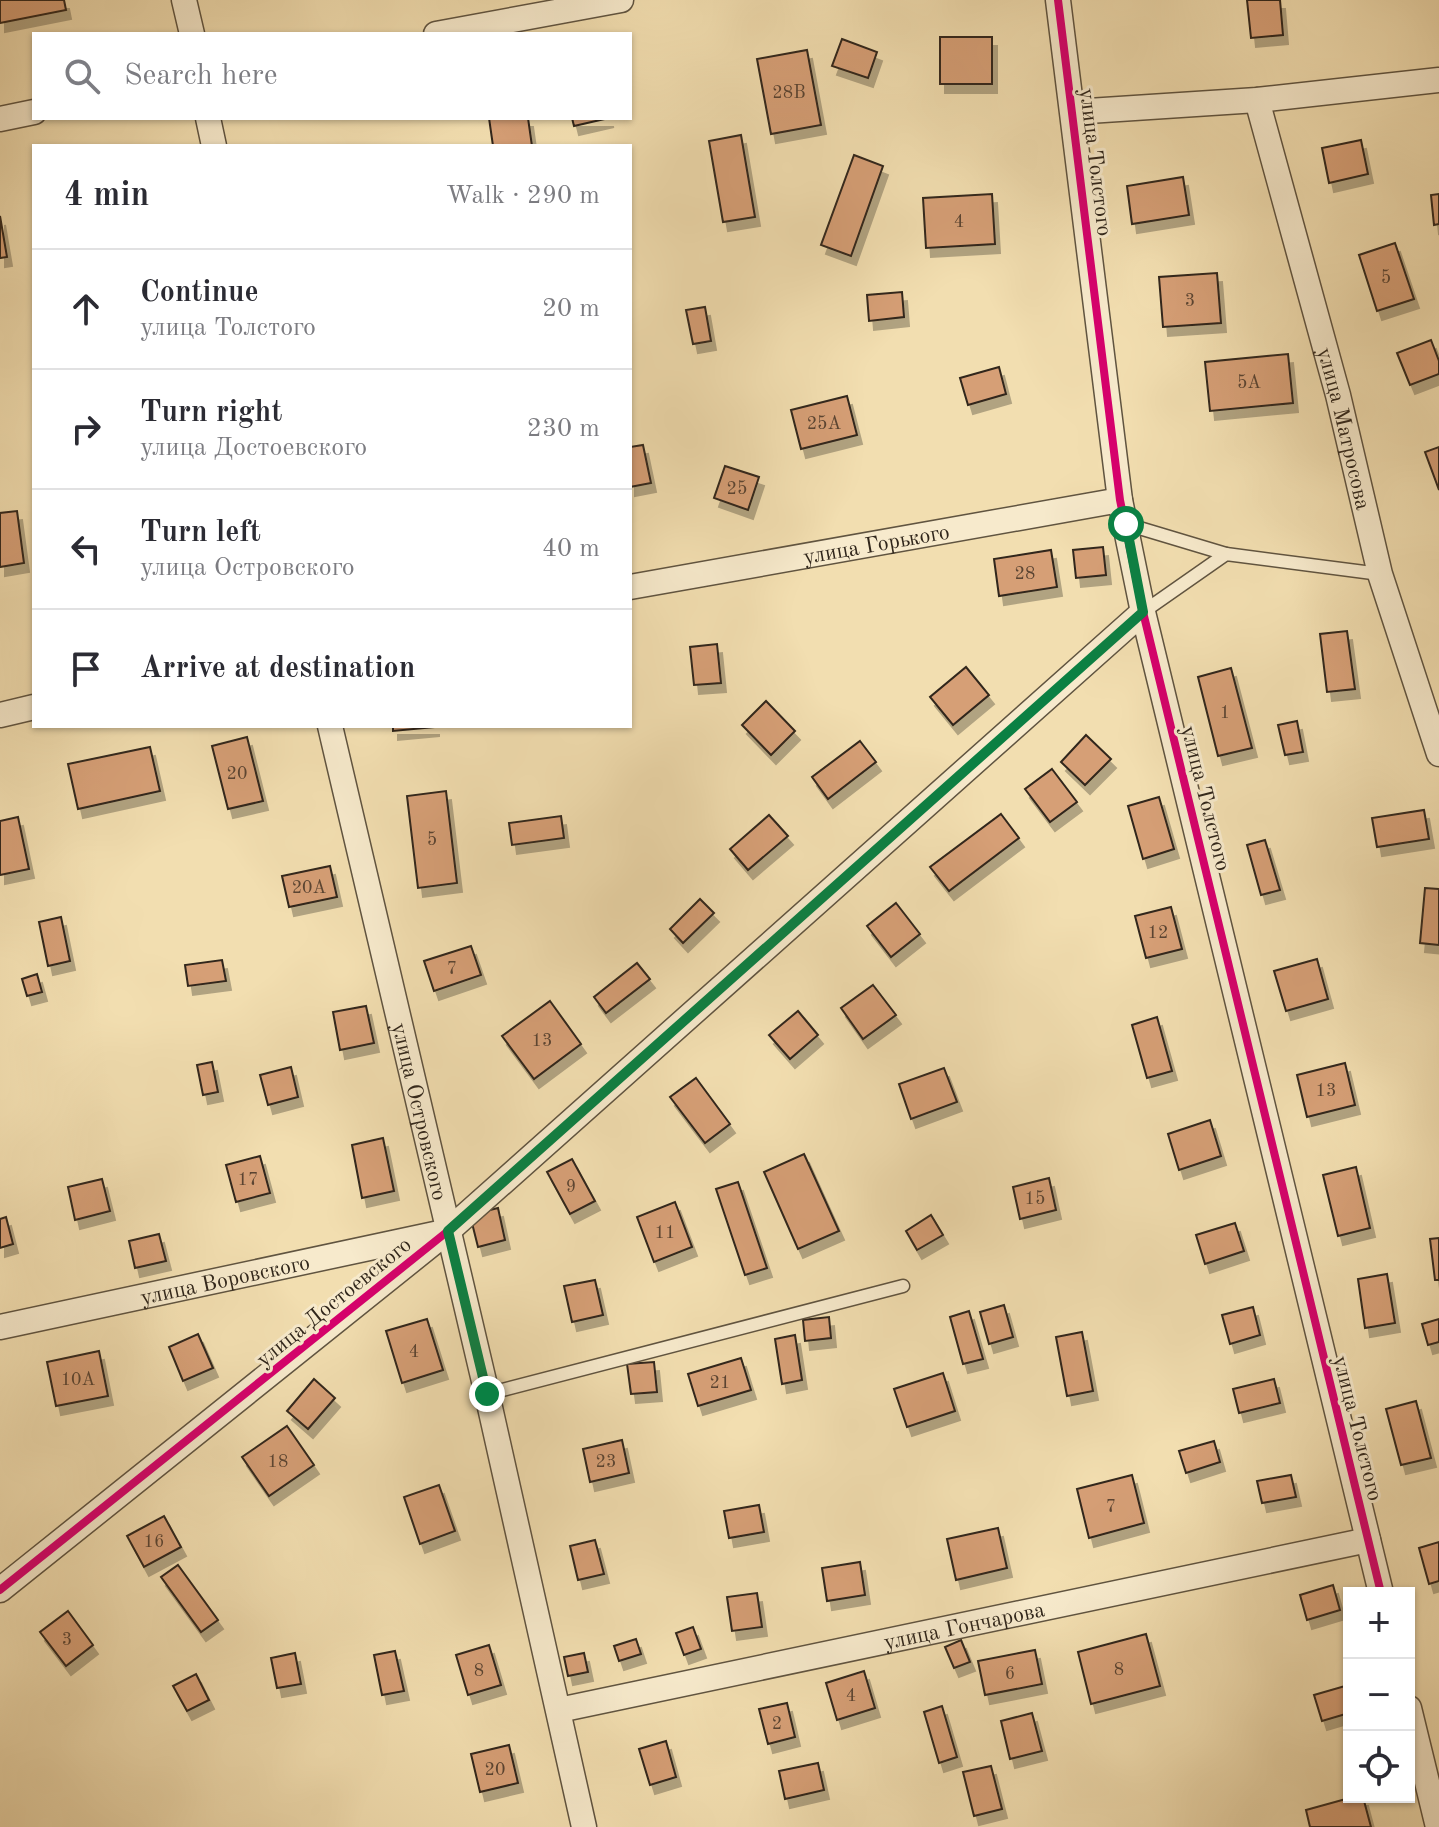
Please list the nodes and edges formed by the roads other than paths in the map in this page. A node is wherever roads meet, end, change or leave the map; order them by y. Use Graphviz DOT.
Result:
graph roads {
  1 [pos="184,0"];
  2 [pos="621,0"];
  3 [pos="1058,0"];
  4 [pos="192,32"];
  5 [pos="447,32"];
  6 [pos="1439,80"];
  7 [pos="1257,100"];
  8 [pos="32,112"];
  9 [pos="1073,112"];
  10 [pos="0,119"];
  11 [pos="208,120"];
  12 [pos="214,144"];
  13 [pos="1120,500"];
  14 [pos="1126,524"];
  15 [pos="1226,554"];
  16 [pos="1380,574"];
  17 [pos="632,587"];
  18 [pos="1143,612"];
  19 [pos="32,707"];
  20 [pos="0,715"];
  21 [pos="330,728"];
  22 [pos="1439,754"];
  23 [pos="448,1231"];
  24 [pos="903,1286"];
  25 [pos="0,1327"];
  26 [pos="487,1394"];
  27 [pos="1368,1540"];
  28 [pos="1380,1587"];
  29 [pos="0,1590"];
  30 [pos="559,1710"];
  31 [pos="1415,1731"];
  32 [pos="584,1827"];
  33 [pos="1438,1827"];
  1 -- 4 [label="street"];
  2 -- 5 [label="street"];
  3 -- 9 [label="street, улица Толстого"];
  6 -- 7 [label="street"];
  7 -- 9 [label="street"];
  7 -- 16 [label="street, улица Матросова"];
  8 -- 10 [label="street"];
  9 -- 13 [label="street, улица Толстого"];
  11 -- 12 [label="street"];
  13 -- 14 [label="street, улица Толстого"];
  13 -- 17 [label="street, улица Горького"];
  14 -- 15 [label="lane"];
  14 -- 18 [label="street, улица Толстого"];
  15 -- 16 [label="lane"];
  15 -- 18 [label="lane"];
  16 -- 22 [label="street, улица Матросова"];
  18 -- 23 [label="street, улица Достоевского"];
  18 -- 27 [label="street, улица Толстого"];
  19 -- 20 [label="street"];
  21 -- 23 [label="street, улица Островского"];
  23 -- 25 [label="street, улица Воровского"];
  23 -- 26 [label="street, улица Островского"];
  23 -- 29 [label="street, улица Достоевского"];
  24 -- 26 [label="lane"];
  26 -- 30 [label="street, улица Островского"];
  27 -- 28 [label="street, улица Толстого"];
  27 -- 30 [label="street, улица Гончарова"];
  30 -- 32 [label="street, улица Островского"];
  31 -- 33 [label="street"];
}
